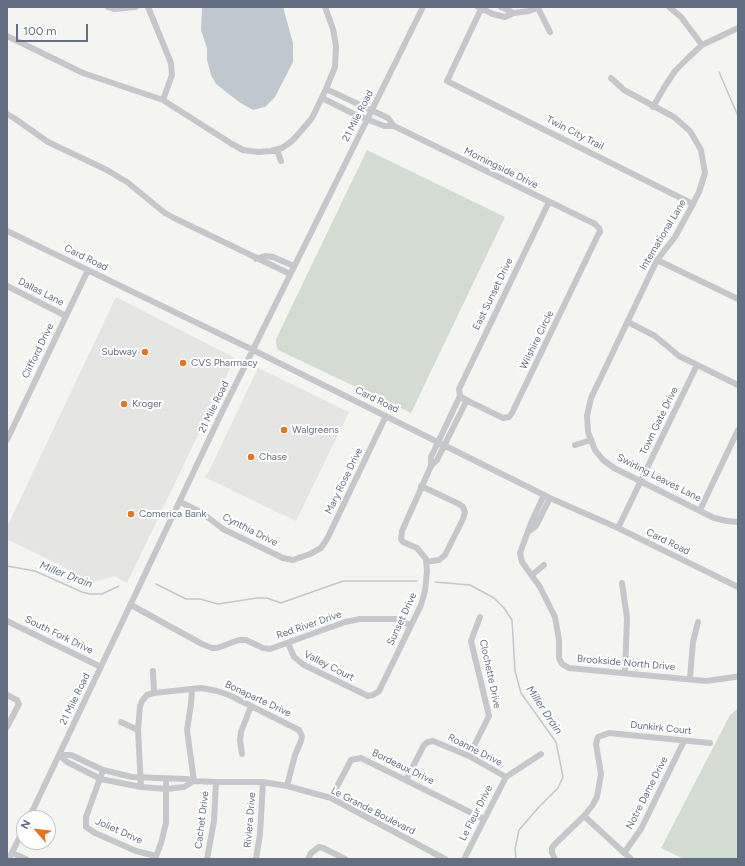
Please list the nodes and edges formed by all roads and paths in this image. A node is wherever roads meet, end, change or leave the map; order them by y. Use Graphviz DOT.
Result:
graph roads {
  1 [pos="108,7"];
  2 [pos="136,7"];
  3 [pos="148,7"];
  4 [pos="325,7"];
  5 [pos="423,7"];
  6 [pos="502,7"];
  7 [pos="538,7"];
  8 [pos="669,7"];
  9 [pos="480,8"];
  10 [pos="514,13"];
  11 [pos="738,28"];
  12 [pos="550,32"];
  13 [pos="7,36"];
  14 [pos="702,45"];
  15 [pos="611,78"];
  16 [pos="326,90"];
  17 [pos="322,98"];
  18 [pos="163,100"];
  19 [pos="653,107"];
  20 [pos="372,111"];
  21 [pos="7,114"];
  22 [pos="368,120"];
  23 [pos="394,126"];
  24 [pos="277,150"];
  25 [pos="281,161"];
  26 [pos="549,202"];
  27 [pos="693,204"];
  28 [pos="599,228"];
  29 [pos="7,231"];
  30 [pos="256,259"];
  31 [pos="657,260"];
  32 [pos="294,266"];
  33 [pos="88,270"];
  34 [pos="290,274"];
  35 [pos="7,286"];
  36 [pos="738,300"];
  37 [pos="66,316"];
  38 [pos="628,322"];
  39 [pos="253,350"];
  40 [pos="697,365"];
  41 [pos="738,385"];
  42 [pos="460,396"];
  43 [pos="467,400"];
  44 [pos="386,416"];
  45 [pos="738,430"];
  46 [pos="588,432"];
  47 [pos="7,440"];
  48 [pos="591,440"];
  49 [pos="438,441"];
  50 [pos="445,444"];
  51 [pos="575,445"];
  52 [pos="431,466"];
  53 [pos="641,481"];
  54 [pos="421,486"];
  55 [pos="547,496"];
  56 [pos="180,502"];
  57 [pos="700,510"];
  58 [pos="738,522"];
  59 [pos="618,528"];
  60 [pos="315,552"];
  61 [pos="426,562"];
  62 [pos="544,565"];
  63 [pos="532,576"];
  64 [pos="622,583"];
  65 [pos="738,587"];
  66 [pos="131,606"];
  67 [pos="480,618"];
  68 [pos="7,621"];
  69 [pos="698,622"];
  70 [pos="410,625"];
  71 [pos="288,642"];
  72 [pos="101,667"];
  73 [pos="153,671"];
  74 [pos="625,672"];
  75 [pos="738,676"];
  76 [pos="690,678"];
  77 [pos="192,689"];
  78 [pos="154,693"];
  79 [pos="7,695"];
  80 [pos="371,696"];
  81 [pos="251,706"];
  82 [pos="121,722"];
  83 [pos="7,727"];
  84 [pos="138,730"];
  85 [pos="684,740"];
  86 [pos="710,743"];
  87 [pos="242,754"];
  88 [pos="541,754"];
  89 [pos="59,755"];
  90 [pos="469,756"];
  91 [pos="103,770"];
  92 [pos="506,777"];
  93 [pos="141,778"];
  94 [pos="166,778"];
  95 [pos="100,779"];
  96 [pos="406,780"];
  97 [pos="194,781"];
  98 [pos="216,782"];
  99 [pos="264,782"];
  100 [pos="141,786"];
  101 [pos="287,786"];
  102 [pos="167,789"];
  103 [pos="331,798"];
  104 [pos="33,810"];
  105 [pos="584,816"];
  106 [pos="484,819"];
  107 [pos="16,844"];
  108 [pos="7,845"];
  109 [pos="13,850"];
  110 [pos="624,853"];
  111 [pos="156,858"];
  112 [pos="9,859"];
  113 [pos="26,859"];
  114 [pos="207,859"];
  115 [pos="256,859"];
  116 [pos="308,859"];
  117 [pos="345,859"];
  118 [pos="445,859"];
  119 [pos="464,859"];
  120 [pos="555,859"];
  121 [pos="631,859"];
  1 -- 2 [label="street"];
  3 -- 18 [label="street"];
  4 -- 16 [label="street"];
  5 -- 20 [label="street, 21 Mile Road"];
  6 -- 10 [label="street"];
  7 -- 10 [label="street"];
  7 -- 12 [label="street"];
  8 -- 14 [label="street"];
  9 -- 10 [label="street"];
  9 -- 27 [label="street, Twin City Trail"];
  11 -- 14 [label="street"];
  13 -- 18 [label="street"];
  14 -- 19 [label="street"];
  15 -- 19 [label="street, International Lane"];
  16 -- 17 [label="street"];
  16 -- 20 [label="street, Morningside Drive"];
  17 -- 22 [label="street, Morningside Drive"];
  17 -- 24 [label="street"];
  18 -- 24 [label="street"];
  19 -- 27 [label="street, International Lane"];
  20 -- 22 [label="street, 21 Mile Road"];
  20 -- 23 [label="street, Morningside Drive"];
  21 -- 30 [label="street"];
  22 -- 23 [label="street, Morningside Drive"];
  22 -- 32 [label="street, 21 Mile Road"];
  23 -- 26 [label="street, Morningside Drive"];
  24 -- 25 [label="street"];
  26 -- 28 [label="street, Morningside Drive"];
  26 -- 42 [label="street, East Sunset Drive"];
  27 -- 31 [label="street, International Lane"];
  28 -- 43 [label="street, Wilshire Circle"];
  29 -- 33 [label="street, Card Road"];
  30 -- 32 [label="street"];
  30 -- 34 [label="street"];
  31 -- 36 [label="street"];
  31 -- 38 [label="street, International Lane"];
  32 -- 34 [label="street, 21 Mile Road"];
  33 -- 37 [label="street, Clifford Drive"];
  33 -- 39 [label="street, Card Road"];
  34 -- 39 [label="street, 21 Mile Road"];
  35 -- 37 [label="street, Dallas Lane"];
  37 -- 47 [label="street, Clifford Drive"];
  38 -- 40 [label="street"];
  38 -- 46 [label="street, International Lane"];
  39 -- 44 [label="street, Card Road"];
  39 -- 56 [label="street, 21 Mile Road"];
  40 -- 41 [label="street"];
  40 -- 53 [label="street, Town Gate Drive"];
  42 -- 43 [label="street"];
  42 -- 49 [label="street, East Sunset Drive"];
  43 -- 50 [label="street"];
  44 -- 49 [label="street, Card Road"];
  44 -- 60 [label="street, Mary Rose Drive"];
  45 -- 57 [label="street"];
  46 -- 48 [label="street, Swirling Leaves Lane"];
  48 -- 51 [label="street"];
  48 -- 53 [label="street, Swirling Leaves Lane"];
  49 -- 50 [label="street, Card Road"];
  49 -- 52 [label="street"];
  50 -- 52 [label="street"];
  50 -- 55 [label="street, Card Road"];
  52 -- 54 [label="street"];
  53 -- 57 [label="street, Swirling Leaves Lane"];
  53 -- 59 [label="street, Town Gate Drive"];
  54 -- 61 [label="street"];
  54 -- 61 [label="street"];
  55 -- 59 [label="street, Card Road"];
  55 -- 63 [label="street, Brookside North Drive"];
  56 -- 60 [label="street, Cynthia Drive"];
  56 -- 66 [label="street, 21 Mile Road"];
  57 -- 58 [label="street, Swirling Leaves Lane"];
  59 -- 65 [label="street, Card Road"];
  61 -- 70 [label="street, Sunset Drive"];
  62 -- 63 [label="street"];
  63 -- 74 [label="street, Brookside North Drive"];
  64 -- 74 [label="street"];
  66 -- 71 [label="street, Red River Drive"];
  66 -- 72 [label="street, 21 Mile Road"];
  67 -- 90 [label="street, Clochette Drive"];
  68 -- 72 [label="street, South Fork Drive"];
  69 -- 76 [label="street"];
  70 -- 71 [label="street, Red River Drive"];
  70 -- 80 [label="street, Sunset Drive"];
  71 -- 80 [label="street, Valley Court"];
  72 -- 89 [label="street, 21 Mile Road"];
  73 -- 78 [label="street"];
  74 -- 76 [label="street, Brookside North Drive"];
  75 -- 76 [label="street, Brookside North Drive"];
  77 -- 78 [label="street, Bonaparte Drive"];
  77 -- 81 [label="street, Bonaparte Drive"];
  77 -- 97 [label="street"];
  78 -- 84 [label="street"];
  79 -- 83 [label="street"];
  81 -- 87 [label="street"];
  81 -- 101 [label="street, Bonaparte Drive"];
  82 -- 84 [label="street"];
  84 -- 93 [label="street"];
  85 -- 86 [label="street, Dunkirk Court"];
  85 -- 105 [label="street, Dunkirk Court"];
  85 -- 110 [label="street, Notre Dame Drive"];
  88 -- 92 [label="street"];
  89 -- 91 [label="street, Le Grande Boulevard"];
  89 -- 95 [label="street, Le Grande Boulevard"];
  89 -- 104 [label="street, 21 Mile Road"];
  90 -- 92 [label="street, Roanne Drive"];
  90 -- 96 [label="street, Roanne Drive"];
  91 -- 93 [label="street, Le Grande Boulevard"];
  91 -- 95 [label="street, Joliet Drive"];
  92 -- 106 [label="street, Le Fleur Drive"];
  93 -- 94 [label="street, Le Grande Boulevard"];
  93 -- 100 [label="street"];
  94 -- 97 [label="street, Le Grande Boulevard"];
  94 -- 102 [label="street"];
  95 -- 100 [label="street, Le Grande Boulevard"];
  95 -- 111 [label="street, Joliet Drive"];
  96 -- 103 [label="street, Bordeaux Drive"];
  96 -- 106 [label="street, Bordeaux Drive"];
  97 -- 98 [label="street, Le Grande Boulevard"];
  97 -- 102 [label="street, Le Grande Boulevard"];
  98 -- 99 [label="street, Le Grande Boulevard"];
  98 -- 114 [label="street, Cachet Drive"];
  99 -- 101 [label="street, Le Grande Boulevard"];
  99 -- 115 [label="street, Riviera Drive"];
  100 -- 102 [label="street, Le Grande Boulevard"];
  101 -- 103 [label="street, Le Grande Boulevard"];
  102 -- 111 [label="street"];
  103 -- 118 [label="street, Le Grande Boulevard"];
  105 -- 110 [label="street"];
  105 -- 120 [label="street"];
  106 -- 119 [label="street, Le Fleur Drive"];
  107 -- 109 [label="street"];
  108 -- 109 [label="street"];
  109 -- 112 [label="street"];
  109 -- 113 [label="street"];
  110 -- 121 [label="street"];
  116 -- 117 [label="street"];
}
